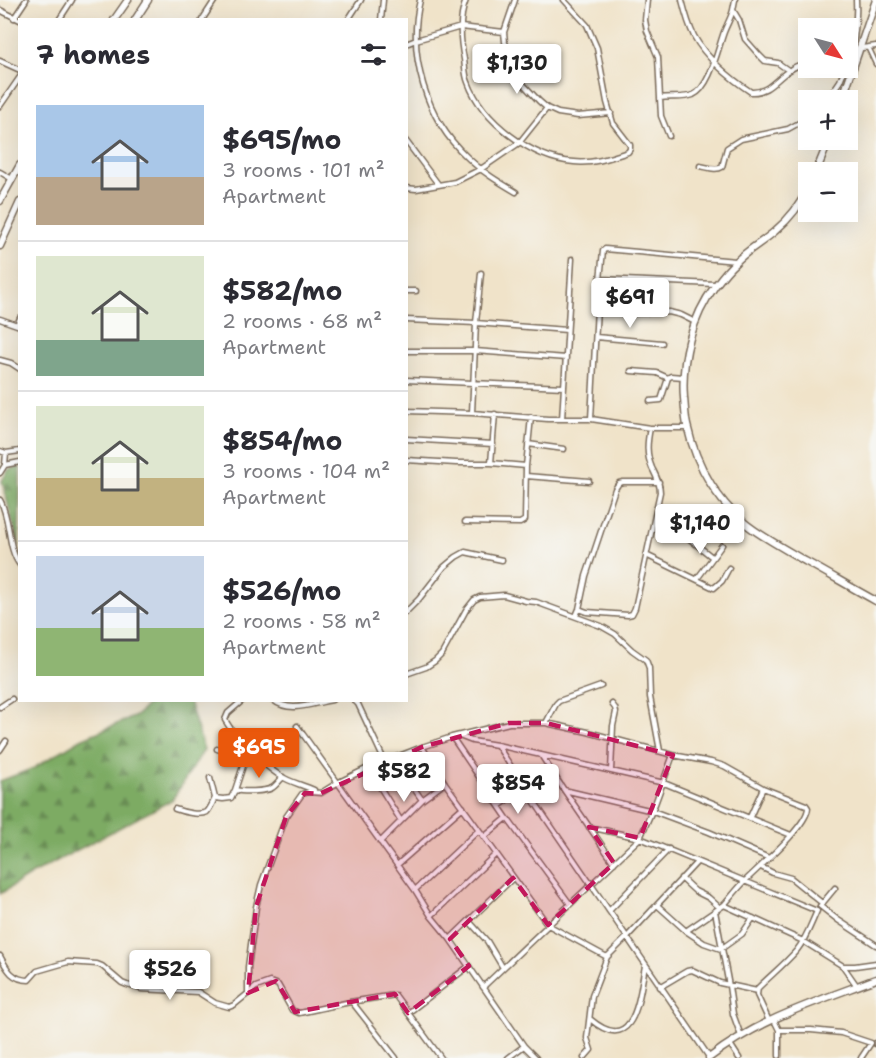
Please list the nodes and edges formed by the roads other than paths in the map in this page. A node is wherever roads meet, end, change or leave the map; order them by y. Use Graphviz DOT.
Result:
graph roads {
  1 [pos="26,0"];
  2 [pos="72,0"];
  3 [pos="128,0"];
  4 [pos="148,0"];
  5 [pos="215,0"];
  6 [pos="361,0"];
  7 [pos="383,0"];
  8 [pos="420,0"];
  9 [pos="466,0"];
  10 [pos="515,0"];
  11 [pos="564,0"];
  12 [pos="647,0"];
  13 [pos="682,0"];
  14 [pos="735,0"];
  15 [pos="856,0"];
  16 [pos="876,0"];
  17 [pos="0,10"];
  18 [pos="734,10"];
  19 [pos="14,18"];
  20 [pos="59,18"];
  21 [pos="115,18"];
  22 [pos="136,18"];
  23 [pos="203,18"];
  24 [pos="349,18"];
  25 [pos="381,18"];
  26 [pos="856,18"];
  27 [pos="18,19"];
  28 [pos="461,27"];
  29 [pos="504,32"];
  30 [pos="858,38"];
  31 [pos="416,39"];
  32 [pos="408,43"];
  33 [pos="876,46"];
  34 [pos="868,47"];
  35 [pos="858,48"];
  36 [pos="0,61"];
  37 [pos="714,62"];
  38 [pos="876,64"];
  39 [pos="798,66"];
  40 [pos="18,69"];
  41 [pos="788,70"];
  42 [pos="18,80"];
  43 [pos="660,98"];
  44 [pos="0,105"];
  45 [pos="547,108"];
  46 [pos="611,113"];
  47 [pos="798,124"];
  48 [pos="669,136"];
  49 [pos="519,143"];
  50 [pos="408,144"];
  51 [pos="700,166"];
  52 [pos="18,168"];
  53 [pos="481,169"];
  54 [pos="0,172"];
  55 [pos="12,179"];
  56 [pos="438,184"];
  57 [pos="408,188"];
  58 [pos="516,192"];
  59 [pos="0,201"];
  60 [pos="798,205"];
  61 [pos="18,206"];
  62 [pos="0,246"];
  63 [pos="572,260"];
  64 [pos="736,261"];
  65 [pos="481,273"];
  66 [pos="601,279"];
  67 [pos="716,284"];
  68 [pos="408,291"];
  69 [pos="416,291"];
  70 [pos="597,308"];
  71 [pos="0,319"];
  72 [pos="408,320"];
  73 [pos="695,322"];
  74 [pos="476,323"];
  75 [pos="18,326"];
  76 [pos="567,330"];
  77 [pos="596,337"];
  78 [pos="662,343"];
  79 [pos="408,351"];
  80 [pos="475,351"];
  81 [pos="566,358"];
  82 [pos="0,360"];
  83 [pos="18,368"];
  84 [pos="632,371"];
  85 [pos="684,377"];
  86 [pos="668,378"];
  87 [pos="408,380"];
  88 [pos="473,383"];
  89 [pos="564,387"];
  90 [pos="650,401"];
  91 [pos="408,411"];
  92 [pos="472,412"];
  93 [pos="495,414"];
  94 [pos="531,417"];
  95 [pos="562,419"];
  96 [pos="591,419"];
  97 [pos="650,428"];
  98 [pos="687,428"];
  99 [pos="408,439"];
  100 [pos="493,444"];
  101 [pos="528,444"];
  102 [pos="564,449"];
  103 [pos="0,451"];
  104 [pos="18,451"];
  105 [pos="6,453"];
  106 [pos="408,459"];
  107 [pos="18,462"];
  108 [pos="491,463"];
  109 [pos="6,465"];
  110 [pos="526,466"];
  111 [pos="0,473"];
  112 [pos="526,476"];
  113 [pos="589,481"];
  114 [pos="659,482"];
  115 [pos="0,500"];
  116 [pos="656,512"];
  117 [pos="465,522"];
  118 [pos="722,545"];
  119 [pos="646,555"];
  120 [pos="712,557"];
  121 [pos="502,560"];
  122 [pos="18,563"];
  123 [pos="729,568"];
  124 [pos="697,579"];
  125 [pos="876,601"];
  126 [pos="579,609"];
  127 [pos="408,610"];
  128 [pos="576,616"];
  129 [pos="408,673"];
  130 [pos="601,686"];
  131 [pos="12,699"];
  132 [pos="241,702"];
  133 [pos="277,702"];
  134 [pos="323,702"];
  135 [pos="356,702"];
  136 [pos="612,704"];
  137 [pos="0,707"];
  138 [pos="546,723"];
  139 [pos="297,726"];
  140 [pos="458,736"];
  141 [pos="452,737"];
  142 [pos="612,738"];
  143 [pos="6,741"];
  144 [pos="497,745"];
  145 [pos="422,747"];
  146 [pos="217,749"];
  147 [pos="0,750"];
  148 [pos="660,751"];
  149 [pos="252,752"];
  150 [pos="541,755"];
  151 [pos="673,755"];
  152 [pos="394,759"];
  153 [pos="246,762"];
  154 [pos="385,762"];
  155 [pos="368,768"];
  156 [pos="611,771"];
  157 [pos="283,777"];
  158 [pos="210,778"];
  159 [pos="337,783"];
  160 [pos="445,783"];
  161 [pos="664,783"];
  162 [pos="525,788"];
  163 [pos="763,788"];
  164 [pos="235,790"];
  165 [pos="564,790"];
  166 [pos="321,793"];
  167 [pos="215,798"];
  168 [pos="422,800"];
  169 [pos="499,806"];
  170 [pos="463,807"];
  171 [pos="176,809"];
  172 [pos="653,811"];
  173 [pos="750,817"];
  174 [pos="507,818"];
  175 [pos="401,821"];
  176 [pos="589,827"];
  177 [pos="479,830"];
  178 [pos="791,835"];
  179 [pos="484,837"];
  180 [pos="640,838"];
  181 [pos="380,842"];
  182 [pos="669,849"];
  183 [pos="496,854"];
  184 [pos="769,858"];
  185 [pos="696,862"];
  186 [pos="614,863"];
  187 [pos="397,865"];
  188 [pos="761,867"];
  189 [pos="513,878"];
  190 [pos="681,878"];
  191 [pos="745,881"];
  192 [pos="591,884"];
  193 [pos="835,888"];
  194 [pos="415,890"];
  195 [pos="570,904"];
  196 [pos="657,906"];
  197 [pos="722,907"];
  198 [pos="820,907"];
  199 [pos="609,911"];
  200 [pos="715,911"];
  201 [pos="431,916"];
  202 [pos="753,918"];
  203 [pos="469,921"];
  204 [pos="548,925"];
  205 [pos="686,931"];
  206 [pos="626,938"];
  207 [pos="450,939"];
  208 [pos="803,941"];
  209 [pos="876,945"];
  210 [pos="721,949"];
  211 [pos="0,957"];
  212 [pos="607,957"];
  213 [pos="876,958"];
  214 [pos="876,964"];
  215 [pos="645,965"];
  216 [pos="469,966"];
  217 [pos="843,966"];
  218 [pos="502,968"];
  219 [pos="876,980"];
  220 [pos="729,986"];
  221 [pos="483,987"];
  222 [pos="660,987"];
  223 [pos="857,987"];
  224 [pos="757,991"];
  225 [pos="248,993"];
  226 [pos="352,1002"];
  227 [pos="408,1012"];
  228 [pos="589,1019"];
  229 [pos="771,1020"];
  230 [pos="779,1030"];
  231 [pos="741,1036"];
  232 [pos="875,1043"];
  233 [pos="729,1044"];
  234 [pos="524,1046"];
  235 [pos="779,1056"];
  236 [pos="396,1058"];
  237 [pos="441,1058"];
  238 [pos="508,1058"];
  239 [pos="536,1058"];
  240 [pos="585,1058"];
  241 [pos="709,1058"];
  242 [pos="739,1058"];
  243 [pos="861,1058"];
  1 -- 19 [label="street"];
  2 -- 20 [label="street"];
  3 -- 21 [label="main road"];
  4 -- 22 [label="main road"];
  5 -- 23 [label="street"];
  6 -- 24 [label="street"];
  7 -- 25 [label="street"];
  8 -- 31 [label="street"];
  9 -- 28 [label="street"];
  10 -- 29 [label="street"];
  11 -- 46 [label="street"];
  12 -- 43 [label="street"];
  13 -- 37 [label="street"];
  14 -- 18 [label="street"];
  15 -- 26 [label="street"];
  16 -- 30 [label="main road"];
  17 -- 19 [label="street"];
  18 -- 37 [label="street"];
  18 -- 41 [label="street"];
  19 -- 27 [label="street"];
  28 -- 29 [label="street"];
  28 -- 31 [label="street"];
  28 -- 49 [label="street"];
  29 -- 45 [label="street"];
  31 -- 32 [label="street"];
  31 -- 53 [label="street"];
  33 -- 34 [label="street"];
  34 -- 35 [label="street"];
  34 -- 38 [label="street"];
  36 -- 40 [label="street"];
  37 -- 41 [label="street"];
  37 -- 43 [label="street"];
  39 -- 41 [label="street"];
  42 -- 44 [label="street"];
  43 -- 48 [label="street"];
  45 -- 46 [label="street"];
  45 -- 49 [label="street"];
  46 -- 49 [label="street"];
  47 -- 51 [label="street"];
  49 -- 53 [label="street"];
  50 -- 56 [label="street"];
  52 -- 55 [label="main road"];
  53 -- 56 [label="street"];
  53 -- 58 [label="street"];
  54 -- 55 [label="street"];
  55 -- 59 [label="main road"];
  56 -- 57 [label="street"];
  60 -- 64 [label="main road"];
  61 -- 62 [label="main road"];
  63 -- 76 [label="street"];
  64 -- 66 [label="street"];
  64 -- 67 [label="main road"];
  65 -- 74 [label="street"];
  66 -- 67 [label="street"];
  66 -- 70 [label="street"];
  67 -- 73 [label="main road"];
  68 -- 69 [label="street"];
  70 -- 73 [label="street"];
  70 -- 77 [label="street"];
  71 -- 75 [label="street"];
  72 -- 74 [label="street"];
  73 -- 85 [label="main road"];
  74 -- 76 [label="street"];
  74 -- 80 [label="street"];
  76 -- 81 [label="street"];
  77 -- 78 [label="street"];
  77 -- 96 [label="street"];
  79 -- 80 [label="street"];
  80 -- 81 [label="street"];
  80 -- 88 [label="street"];
  81 -- 89 [label="street"];
  82 -- 83 [label="street"];
  84 -- 86 [label="street"];
  85 -- 86 [label="street"];
  85 -- 98 [label="main road"];
  86 -- 90 [label="street"];
  87 -- 88 [label="street"];
  88 -- 89 [label="street"];
  88 -- 92 [label="street"];
  89 -- 95 [label="street"];
  91 -- 92 [label="street"];
  92 -- 93 [label="street"];
  93 -- 94 [label="street"];
  93 -- 100 [label="street"];
  94 -- 95 [label="street"];
  94 -- 101 [label="street"];
  95 -- 96 [label="street"];
  96 -- 97 [label="street"];
  97 -- 98 [label="street"];
  97 -- 114 [label="street"];
  98 -- 125 [label="main road"];
  99 -- 100 [label="street"];
  100 -- 108 [label="street"];
  101 -- 102 [label="street"];
  101 -- 110 [label="street"];
  103 -- 105 [label="street"];
  104 -- 105 [label="street"];
  105 -- 109 [label="street"];
  106 -- 108 [label="street"];
  107 -- 109 [label="street"];
  108 -- 110 [label="street"];
  109 -- 111 [label="street"];
  110 -- 112 [label="street"];
  112 -- 113 [label="street"];
  112 -- 117 [label="street"];
  114 -- 116 [label="street"];
  114 -- 126 [label="street"];
  115 -- 122 [label="street"];
  116 -- 119 [label="street"];
  116 -- 120 [label="street"];
  118 -- 120 [label="street"];
  119 -- 124 [label="street"];
  119 -- 126 [label="street"];
  120 -- 124 [label="street"];
  121 -- 127 [label="street"];
  123 -- 124 [label="street"];
  126 -- 128 [label="street"];
  128 -- 129 [label="street"];
  128 -- 148 [label="street"];
  130 -- 138 [label="street"];
  131 -- 137 [label="street"];
  132 -- 149 [label="street"];
  133 -- 134 [label="street"];
  135 -- 154 [label="street"];
  136 -- 142 [label="street"];
  138 -- 140 [label="street"];
  138 -- 142 [label="street"];
  139 -- 159 [label="street"];
  140 -- 141 [label="street"];
  140 -- 144 [label="street"];
  141 -- 145 [label="street"];
  141 -- 169 [label="street"];
  142 -- 148 [label="street"];
  142 -- 156 [label="street"];
  143 -- 147 [label="street"];
  144 -- 150 [label="street"];
  144 -- 162 [label="street"];
  145 -- 152 [label="street"];
  145 -- 160 [label="street"];
  146 -- 153 [label="street"];
  148 -- 151 [label="street"];
  149 -- 153 [label="street"];
  149 -- 157 [label="street"];
  150 -- 156 [label="street"];
  150 -- 165 [label="street"];
  151 -- 161 [label="street"];
  151 -- 163 [label="street"];
  152 -- 154 [label="street"];
  152 -- 168 [label="street"];
  153 -- 164 [label="street"];
  154 -- 155 [label="street"];
  155 -- 159 [label="street"];
  155 -- 175 [label="street"];
  156 -- 161 [label="street"];
  157 -- 164 [label="street"];
  157 -- 166 [label="street"];
  158 -- 167 [label="street"];
  159 -- 166 [label="street"];
  159 -- 181 [label="street"];
  160 -- 168 [label="street"];
  160 -- 170 [label="street"];
  161 -- 172 [label="street"];
  161 -- 173 [label="street"];
  162 -- 169 [label="street"];
  162 -- 192 [label="street"];
  163 -- 173 [label="street"];
  163 -- 178 [label="street"];
  164 -- 167 [label="street"];
  165 -- 172 [label="street"];
  165 -- 176 [label="street"];
  166 -- 225 [label="street"];
  167 -- 171 [label="street"];
  168 -- 175 [label="street"];
  169 -- 174 [label="street"];
  170 -- 177 [label="street"];
  170 -- 187 [label="street"];
  172 -- 180 [label="street"];
  172 -- 184 [label="street"];
  173 -- 178 [label="street"];
  174 -- 179 [label="street"];
  174 -- 195 [label="street"];
  175 -- 181 [label="street"];
  176 -- 180 [label="street"];
  176 -- 186 [label="street"];
  177 -- 179 [label="street"];
  177 -- 194 [label="street"];
  178 -- 184 [label="street"];
  179 -- 183 [label="street"];
  180 -- 182 [label="street"];
  180 -- 186 [label="street"];
  181 -- 187 [label="street"];
  182 -- 185 [label="street"];
  182 -- 199 [label="street"];
  183 -- 189 [label="street"];
  183 -- 201 [label="street"];
  184 -- 188 [label="street"];
  185 -- 190 [label="street"];
  185 -- 191 [label="street"];
  186 -- 192 [label="street"];
  187 -- 194 [label="street"];
  188 -- 191 [label="street"];
  188 -- 198 [label="street"];
  189 -- 203 [label="street"];
  189 -- 204 [label="street"];
  190 -- 196 [label="street"];
  190 -- 197 [label="street"];
  191 -- 197 [label="street"];
  191 -- 198 [label="street"];
  192 -- 195 [label="street"];
  192 -- 199 [label="street"];
  193 -- 198 [label="street"];
  194 -- 201 [label="street"];
  195 -- 204 [label="street"];
  196 -- 205 [label="street"];
  196 -- 206 [label="street"];
  197 -- 200 [label="street"];
  197 -- 202 [label="street"];
  198 -- 208 [label="street"];
  198 -- 209 [label="street"];
  199 -- 206 [label="street"];
  200 -- 205 [label="street"];
  200 -- 210 [label="street"];
  201 -- 207 [label="street"];
  202 -- 208 [label="street"];
  202 -- 210 [label="street"];
  203 -- 207 [label="street"];
  203 -- 218 [label="street"];
  204 -- 212 [label="street"];
  204 -- 218 [label="street"];
  205 -- 210 [label="street"];
  206 -- 212 [label="street"];
  206 -- 215 [label="street"];
  207 -- 216 [label="street"];
  208 -- 217 [label="street"];
  208 -- 224 [label="street"];
  210 -- 220 [label="street"];
  211 -- 225 [label="street"];
  212 -- 228 [label="street"];
  213 -- 214 [label="street"];
  214 -- 217 [label="street"];
  215 -- 222 [label="street"];
  215 -- 228 [label="street"];
  216 -- 221 [label="street"];
  216 -- 227 [label="street"];
  217 -- 223 [label="street"];
  218 -- 221 [label="street"];
  219 -- 223 [label="main road"];
  220 -- 222 [label="street"];
  220 -- 224 [label="street"];
  220 -- 231 [label="street"];
  221 -- 234 [label="street"];
  222 -- 241 [label="street"];
  223 -- 229 [label="main road"];
  224 -- 229 [label="street"];
  225 -- 226 [label="street"];
  226 -- 227 [label="street"];
  226 -- 236 [label="street"];
  227 -- 237 [label="street"];
  228 -- 240 [label="street"];
  229 -- 230 [label="street"];
  229 -- 231 [label="main road"];
  230 -- 232 [label="street"];
  230 -- 235 [label="street"];
  231 -- 233 [label="main road"];
  232 -- 243 [label="street"];
  233 -- 241 [label="main road"];
  233 -- 242 [label="street"];
  234 -- 238 [label="street"];
  234 -- 239 [label="street"];
}
